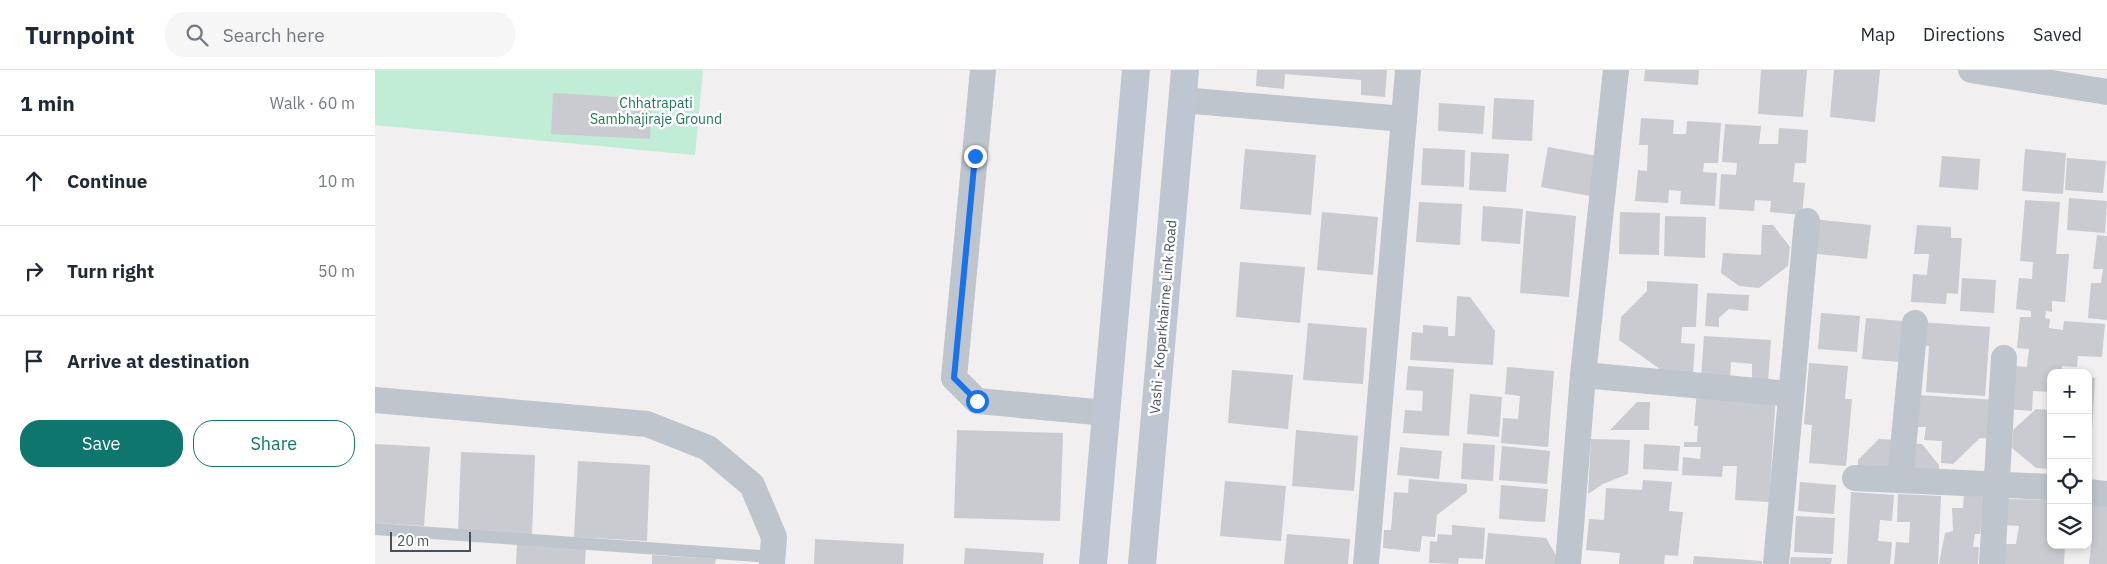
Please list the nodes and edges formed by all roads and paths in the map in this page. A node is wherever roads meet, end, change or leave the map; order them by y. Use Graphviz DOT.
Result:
graph roads {
  1 [pos="983,70"];
  2 [pos="1137,70"];
  3 [pos="1185,70"];
  4 [pos="1408,70"];
  5 [pos="1616,70"];
  6 [pos="1971,70"];
  7 [pos="2039,76"];
  8 [pos="2107,92"];
  9 [pos="1182,100"];
  10 [pos="1404,119"];
  11 [pos="1807,221"];
  12 [pos="1915,323"];
  13 [pos="2004,358"];
  14 [pos="1583,374"];
  15 [pos="1791,394"];
  16 [pos="375,400"];
  17 [pos="1107,414"];
  18 [pos="1855,478"];
  19 [pos="1900,480"];
  20 [pos="1997,485"];
  21 [pos="2047,487"];
  22 [pos="2092,492"];
  23 [pos="2107,494"];
  24 [pos="375,529"];
  25 [pos="773,560"];
  26 [pos="1093,564"];
  27 [pos="1142,564"];
  28 [pos="1366,564"];
  29 [pos="1568,564"];
  30 [pos="1776,564"];
  31 [pos="1992,564"];
  1 -- 17 [label="street"];
  2 -- 17 [label="main road"];
  3 -- 9 [label="main road, Vashi - Koparkhairne Link Road"];
  4 -- 10 [label="street"];
  5 -- 14 [label="street"];
  6 -- 7 [label="street"];
  7 -- 8 [label="street"];
  9 -- 10 [label="street"];
  9 -- 27 [label="main road, Vashi - Koparkhairne Link Road"];
  10 -- 28 [label="street"];
  11 -- 15 [label="street"];
  12 -- 19 [label="street"];
  13 -- 20 [label="street"];
  14 -- 15 [label="street"];
  14 -- 29 [label="street"];
  15 -- 30 [label="street"];
  16 -- 25 [label="street"];
  17 -- 26 [label="main road"];
  18 -- 19 [label="street"];
  19 -- 20 [label="street"];
  20 -- 21 [label="street"];
  20 -- 31 [label="street"];
  22 -- 23 [label="street"];
  24 -- 25 [label="lane"];
}
